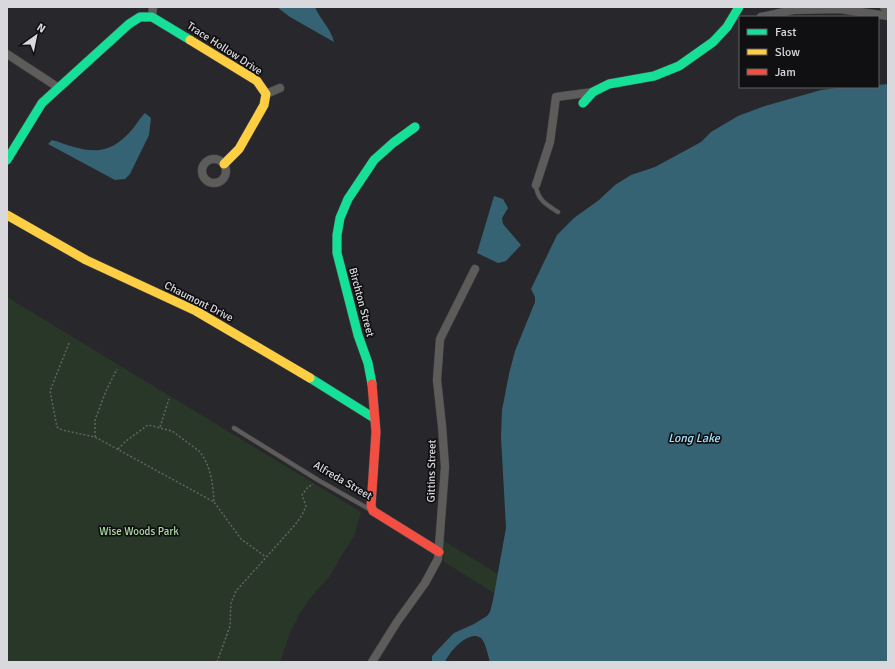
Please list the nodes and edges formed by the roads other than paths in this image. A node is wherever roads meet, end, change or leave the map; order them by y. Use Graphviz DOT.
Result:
graph roads {
  1 [pos="153,7"];
  2 [pos="738,7"];
  3 [pos="884,7"];
  4 [pos="888,10"];
  5 [pos="765,16"];
  6 [pos="888,16"];
  7 [pos="152,17"];
  8 [pos="739,22"];
  9 [pos="728,24"];
  10 [pos="7,54"];
  11 [pos="59,88"];
  12 [pos="280,88"];
  13 [pos="593,92"];
  14 [pos="266,94"];
  15 [pos="583,103"];
  16 [pos="415,127"];
  17 [pos="7,160"];
  18 [pos="224,164"];
  19 [pos="536,185"];
  20 [pos="558,212"];
  21 [pos="7,215"];
  22 [pos="475,269"];
  23 [pos="374,418"];
  24 [pos="234,428"];
  25 [pos="373,512"];
  26 [pos="439,552"];
  27 [pos="372,662"];
  1 -- 7 [label="street"];
  2 -- 9 [label="street"];
  3 -- 4 [label="street"];
  5 -- 6 [label="street"];
  7 -- 11 [label="street"];
  7 -- 14 [label="street, Trace Hollow Drive"];
  8 -- 9 [label="street"];
  9 -- 13 [label="street"];
  10 -- 11 [label="street"];
  11 -- 17 [label="street"];
  12 -- 14 [label="street"];
  13 -- 15 [label="street"];
  13 -- 19 [label="street"];
  14 -- 18 [label="street"];
  16 -- 23 [label="street, Birchton Street"];
  19 -- 20 [label="lane"];
  21 -- 23 [label="street, Chaumont Drive"];
  22 -- 26 [label="street, Gittins Street"];
  23 -- 25 [label="street, Birchton Street"];
  24 -- 25 [label="lane, Alfreda Street"];
  25 -- 26 [label="street, Alfreda Street"];
  26 -- 27 [label="street, Gittins Street"];
}
